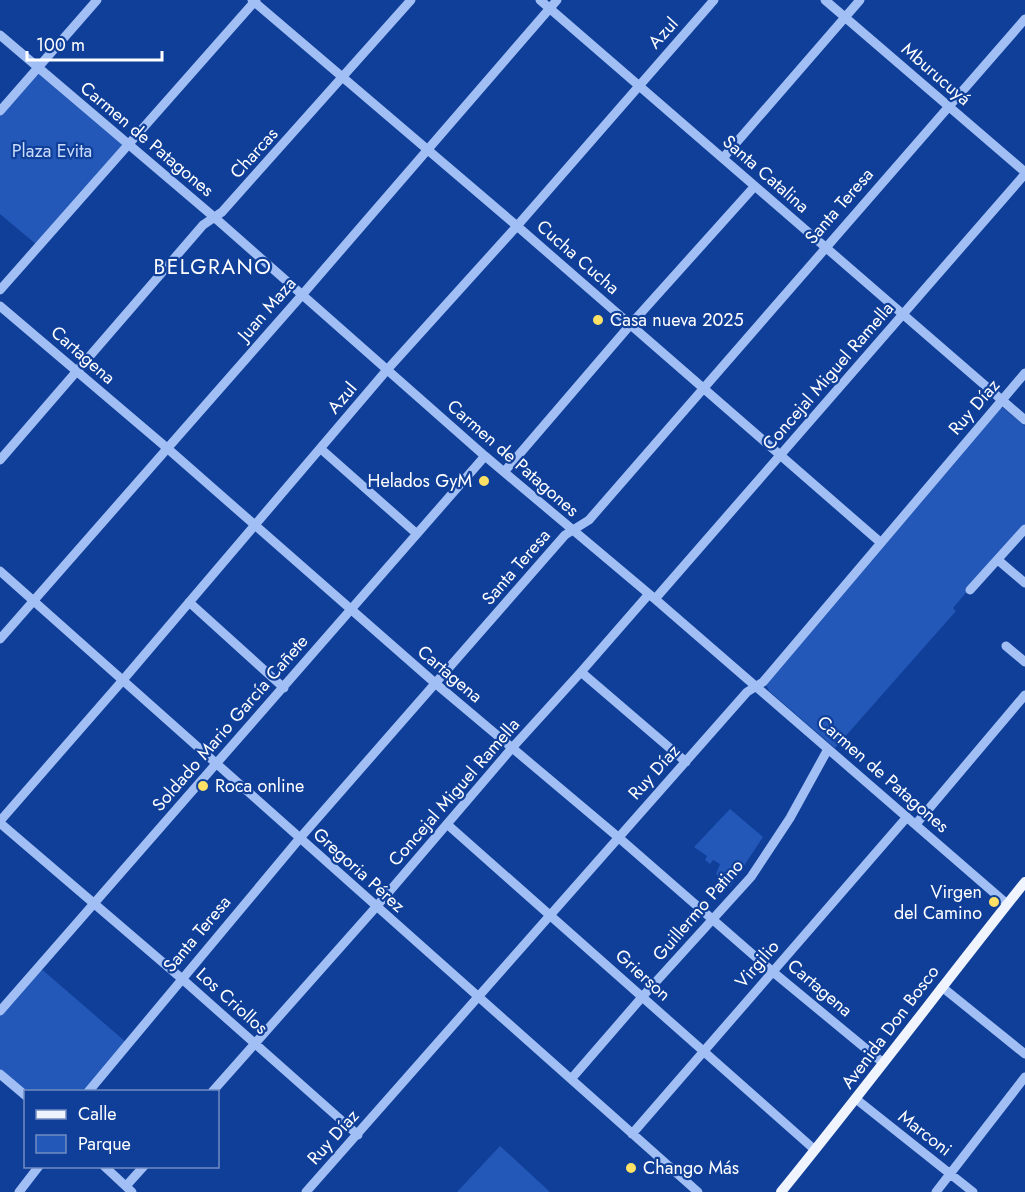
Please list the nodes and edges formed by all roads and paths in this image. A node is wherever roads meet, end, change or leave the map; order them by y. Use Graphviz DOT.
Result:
graph roads {
  1 [pos="97,0"];
  2 [pos="411,0"];
  3 [pos="540,0"];
  4 [pos="558,0"];
  5 [pos="714,0"];
  6 [pos="825,0"];
  7 [pos="860,0"];
  8 [pos="254,1"];
  9 [pos="550,9"];
  10 [pos="845,18"];
  11 [pos="1025,19"];
  12 [pos="0,35"];
  13 [pos="37,68"];
  14 [pos="344,77"];
  15 [pos="639,85"];
  16 [pos="948,106"];
  17 [pos="0,111"];
  18 [pos="127,146"];
  19 [pos="429,149"];
  20 [pos="723,158"];
  21 [pos="1025,173"];
  22 [pos="754,187"];
  23 [pos="214,218"];
  24 [pos="518,226"];
  25 [pos="825,247"];
  26 [pos="0,290"];
  27 [pos="302,295"];
  28 [pos="0,306"];
  29 [pos="902,315"];
  30 [pos="631,324"];
  31 [pos="386,371"];
  32 [pos="77,373"];
  33 [pos="1025,373"];
  34 [pos="704,388"];
  35 [pos="1001,400"];
  36 [pos="1025,420"];
  37 [pos="167,448"];
  38 [pos="321,449"];
  39 [pos="485,456"];
  40 [pos="781,456"];
  41 [pos="0,460"];
  42 [pos="504,472"];
  43 [pos="255,526"];
  44 [pos="1025,529"];
  45 [pos="572,530"];
  46 [pos="417,534"];
  47 [pos="880,542"];
  48 [pos="998,560"];
  49 [pos="0,571"];
  50 [pos="1025,583"];
  51 [pos="970,590"];
  52 [pos="652,596"];
  53 [pos="33,600"];
  54 [pos="189,602"];
  55 [pos="350,609"];
  56 [pos="0,639"];
  57 [pos="1006,646"];
  58 [pos="1025,662"];
  59 [pos="582,672"];
  60 [pos="123,680"];
  61 [pos="435,683"];
  62 [pos="755,686"];
  63 [pos="284,688"];
  64 [pos="1025,695"];
  65 [pos="512,748"];
  66 [pos="828,749"];
  67 [pos="686,762"];
  68 [pos="215,764"];
  69 [pos="907,817"];
  70 [pos="0,822"];
  71 [pos="916,824"];
  72 [pos="448,825"];
  73 [pos="618,837"];
  74 [pos="300,838"];
  75 [pos="1025,882"];
  76 [pos="94,903"];
  77 [pos="1007,904"];
  78 [pos="376,908"];
  79 [pos="551,915"];
  80 [pos="714,920"];
  81 [pos="773,972"];
  82 [pos="181,978"];
  83 [pos="942,987"];
  84 [pos="643,996"];
  85 [pos="478,998"];
  86 [pos="0,1011"];
  87 [pos="255,1044"];
  88 [pos="703,1051"];
  89 [pos="1025,1054"];
  90 [pos="882,1062"];
  91 [pos="0,1074"];
  92 [pos="1025,1077"];
  93 [pos="572,1078"];
  94 [pos="90,1090"];
  95 [pos="214,1090"];
  96 [pos="24,1094"];
  97 [pos="856,1100"];
  98 [pos="632,1134"];
  99 [pos="358,1135"];
  100 [pos="815,1150"];
  101 [pos="38,1168"];
  102 [pos="105,1168"];
  103 [pos="143,1168"];
  104 [pos="951,1174"];
  105 [pos="129,1189"];
  106 [pos="19,1192"];
  107 [pos="306,1192"];
  108 [pos="698,1192"];
  109 [pos="781,1192"];
  110 [pos="936,1192"];
  111 [pos="973,1192"];
  1 -- 13 [label="street"];
  2 -- 14 [label="street, Charcas"];
  3 -- 9 [label="street, Santa Catalina"];
  4 -- 9 [label="street, Juan Maza"];
  5 -- 15 [label="street, Azul"];
  6 -- 10 [label="street, Mburucuyá"];
  7 -- 10 [label="street"];
  8 -- 14 [label="street, Cucha Cucha"];
  8 -- 18 [label="street"];
  9 -- 15 [label="street, Santa Catalina"];
  9 -- 19 [label="street, Juan Maza"];
  10 -- 16 [label="street, Mburucuyá"];
  10 -- 20 [label="street"];
  11 -- 16 [label="street, Santa Teresa"];
  12 -- 13 [label="street, Carmen de Patagones"];
  13 -- 17 [label="street"];
  13 -- 18 [label="street, Carmen de Patagones"];
  14 -- 19 [label="street, Cucha Cucha"];
  14 -- 23 [label="street, Charcas"];
  15 -- 20 [label="street, Santa Catalina"];
  15 -- 24 [label="street, Azul"];
  16 -- 21 [label="street, Mburucuyá"];
  16 -- 25 [label="street, Santa Teresa"];
  18 -- 23 [label="street, Carmen de Patagones"];
  18 -- 26 [label="street"];
  19 -- 24 [label="street, Cucha Cucha"];
  19 -- 27 [label="street, Juan Maza"];
  20 -- 22 [label="street, Santa Catalina"];
  21 -- 29 [label="street, Concejal Miguel Ramella"];
  22 -- 25 [label="street, Santa Catalina"];
  22 -- 30 [label="street"];
  23 -- 27 [label="street, Carmen de Patagones"];
  23 -- 32 [label="street, Charcas"];
  24 -- 30 [label="street, Cucha Cucha"];
  24 -- 31 [label="street, Azul"];
  25 -- 29 [label="street, Santa Catalina"];
  25 -- 34 [label="street, Santa Teresa"];
  27 -- 31 [label="street, Carmen de Patagones"];
  27 -- 37 [label="street, Juan Maza"];
  28 -- 32 [label="street, Cartagena"];
  29 -- 35 [label="street, Santa Catalina"];
  29 -- 40 [label="street, Concejal Miguel Ramella"];
  30 -- 34 [label="street, Cucha Cucha"];
  30 -- 42 [label="street"];
  31 -- 38 [label="street, Azul"];
  31 -- 39 [label="street, Carmen de Patagones"];
  32 -- 37 [label="street, Cartagena"];
  32 -- 41 [label="street, Charcas"];
  33 -- 35 [label="street, Ruy Díaz"];
  34 -- 40 [label="street, Cucha Cucha"];
  34 -- 45 [label="street, Santa Teresa"];
  35 -- 36 [label="street, Santa Catalina"];
  35 -- 47 [label="street, Ruy Díaz"];
  37 -- 43 [label="street, Cartagena"];
  37 -- 53 [label="street, Juan Maza"];
  38 -- 43 [label="street, Azul"];
  38 -- 46 [label="street"];
  39 -- 42 [label="street, Carmen de Patagones"];
  39 -- 46 [label="street, Soldado Mario García Cañete"];
  40 -- 47 [label="street, Cucha Cucha"];
  40 -- 52 [label="street, Concejal Miguel Ramella"];
  42 -- 45 [label="street, Carmen de Patagones"];
  43 -- 54 [label="street, Azul"];
  43 -- 55 [label="street, Cartagena"];
  44 -- 48 [label="street"];
  45 -- 52 [label="street, Carmen de Patagones"];
  45 -- 61 [label="street, Santa Teresa"];
  46 -- 55 [label="street, Soldado Mario García Cañete"];
  47 -- 62 [label="street, Ruy Díaz"];
  48 -- 50 [label="street"];
  48 -- 51 [label="street"];
  49 -- 53 [label="street, Gregoria Pérez"];
  52 -- 59 [label="street, Concejal Miguel Ramella"];
  52 -- 62 [label="street, Carmen de Patagones"];
  53 -- 56 [label="street, Juan Maza"];
  53 -- 60 [label="street, Gregoria Pérez"];
  54 -- 60 [label="street, Azul"];
  54 -- 63 [label="street"];
  55 -- 61 [label="street, Cartagena"];
  55 -- 63 [label="street, Soldado Mario García Cañete"];
  57 -- 58 [label="street"];
  59 -- 65 [label="street, Concejal Miguel Ramella"];
  59 -- 67 [label="street"];
  60 -- 68 [label="street, Gregoria Pérez"];
  60 -- 70 [label="street, Azul"];
  61 -- 65 [label="street, Cartagena"];
  61 -- 74 [label="street, Santa Teresa"];
  62 -- 66 [label="street, Carmen de Patagones"];
  62 -- 67 [label="street, Ruy Díaz"];
  63 -- 68 [label="street, Soldado Mario García Cañete"];
  64 -- 71 [label="street"];
  65 -- 72 [label="street, Concejal Miguel Ramella"];
  65 -- 73 [label="street, Cartagena"];
  66 -- 69 [label="street, Carmen de Patagones"];
  66 -- 80 [label="street, Guillermo Patino"];
  67 -- 73 [label="street, Ruy Díaz"];
  68 -- 74 [label="street, Gregoria Pérez"];
  68 -- 76 [label="street, Soldado Mario García Cañete"];
  69 -- 71 [label="street, Carmen de Patagones"];
  69 -- 81 [label="street, Virgilio"];
  70 -- 76 [label="street, Los Criollos"];
  71 -- 77 [label="street, Carmen de Patagones"];
  72 -- 78 [label="street, Concejal Miguel Ramella"];
  72 -- 79 [label="street, Grierson"];
  73 -- 79 [label="street, Ruy Díaz"];
  73 -- 80 [label="street, Cartagena"];
  74 -- 78 [label="street, Gregoria Pérez"];
  74 -- 82 [label="street, Santa Teresa"];
  75 -- 77 [label="main road, Avenida Don Bosco"];
  76 -- 82 [label="street, Los Criollos"];
  76 -- 86 [label="street, Soldado Mario García Cañete"];
  77 -- 83 [label="main road, Avenida Don Bosco"];
  78 -- 85 [label="street, Gregoria Pérez"];
  78 -- 87 [label="street, Concejal Miguel Ramella"];
  79 -- 84 [label="street, Grierson"];
  79 -- 85 [label="street, Ruy Díaz"];
  80 -- 81 [label="street, Cartagena"];
  80 -- 84 [label="street, Guillermo Patino"];
  81 -- 88 [label="street, Virgilio"];
  81 -- 90 [label="street, Cartagena"];
  82 -- 87 [label="street, Los Criollos"];
  82 -- 94 [label="street, Santa Teresa"];
  83 -- 89 [label="street"];
  83 -- 90 [label="main road, Avenida Don Bosco"];
  84 -- 88 [label="street, Grierson"];
  84 -- 93 [label="street, Guillermo Patino"];
  85 -- 93 [label="street, Gregoria Pérez"];
  85 -- 99 [label="street, Ruy Díaz"];
  87 -- 95 [label="street, Concejal Miguel Ramella"];
  87 -- 99 [label="street, Los Criollos"];
  88 -- 98 [label="street, Virgilio"];
  88 -- 100 [label="street, Grierson"];
  90 -- 97 [label="main road, Avenida Don Bosco"];
  91 -- 96 [label="street"];
  92 -- 104 [label="street"];
  93 -- 98 [label="street, Gregoria Pérez"];
  97 -- 100 [label="main road, Avenida Don Bosco"];
  97 -- 104 [label="street, Marconi"];
  98 -- 108 [label="street, Gregoria Pérez"];
  99 -- 107 [label="street, Ruy Díaz"];
  100 -- 109 [label="main road, Avenida Don Bosco"];
  101 -- 106 [label="street"];
  102 -- 105 [label="street"];
  103 -- 105 [label="street"];
  104 -- 110 [label="street"];
  104 -- 111 [label="street, Marconi"];
}
